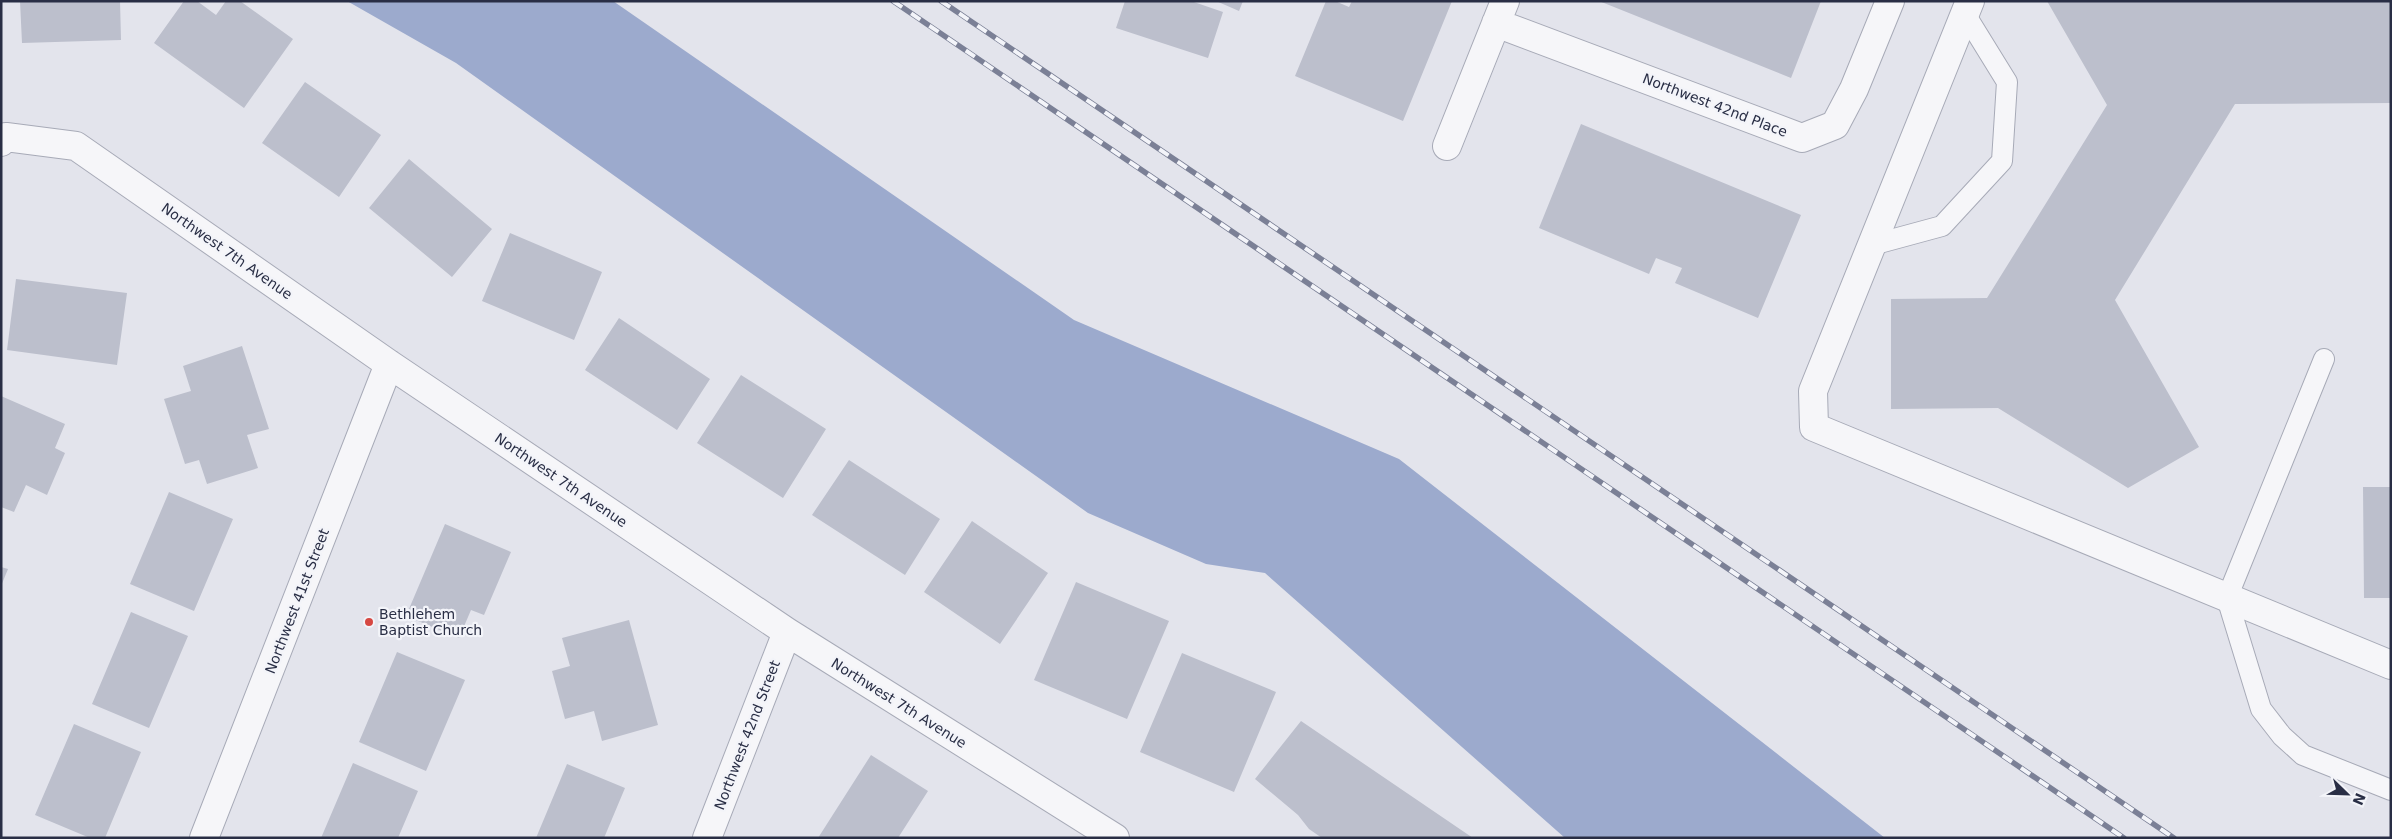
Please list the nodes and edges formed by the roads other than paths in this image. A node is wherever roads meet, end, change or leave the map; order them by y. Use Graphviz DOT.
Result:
graph roads {
  1 [pos="1890,1"];
  2 [pos="1968,8"];
  3 [pos="1500,12"];
  4 [pos="4,139"];
  5 [pos="1448,146"];
  6 [pos="1872,245"];
  7 [pos="2324,358"];
  8 [pos="389,364"];
  9 [pos="2227,598"];
  10 [pos="787,632"];
  11 [pos="2391,665"];
  12 [pos="2391,790"];
  13 [pos="204,838"];
  14 [pos="707,838"];
  15 [pos="1115,838"];
  1 -- 3 [label="street, Northwest 42nd Place"];
  2 -- 6 [label="street"];
  2 -- 6 [label="lane"];
  3 -- 5 [label="street, Northwest 42nd Place"];
  4 -- 8 [label="street, Northwest 7th Avenue"];
  6 -- 9 [label="street"];
  7 -- 9 [label="lane"];
  8 -- 10 [label="street, Northwest 7th Avenue"];
  8 -- 13 [label="street, Northwest 41st Street"];
  9 -- 11 [label="street"];
  9 -- 12 [label="lane"];
  10 -- 14 [label="street, Northwest 42nd Street"];
  10 -- 15 [label="street, Northwest 7th Avenue"];
}
